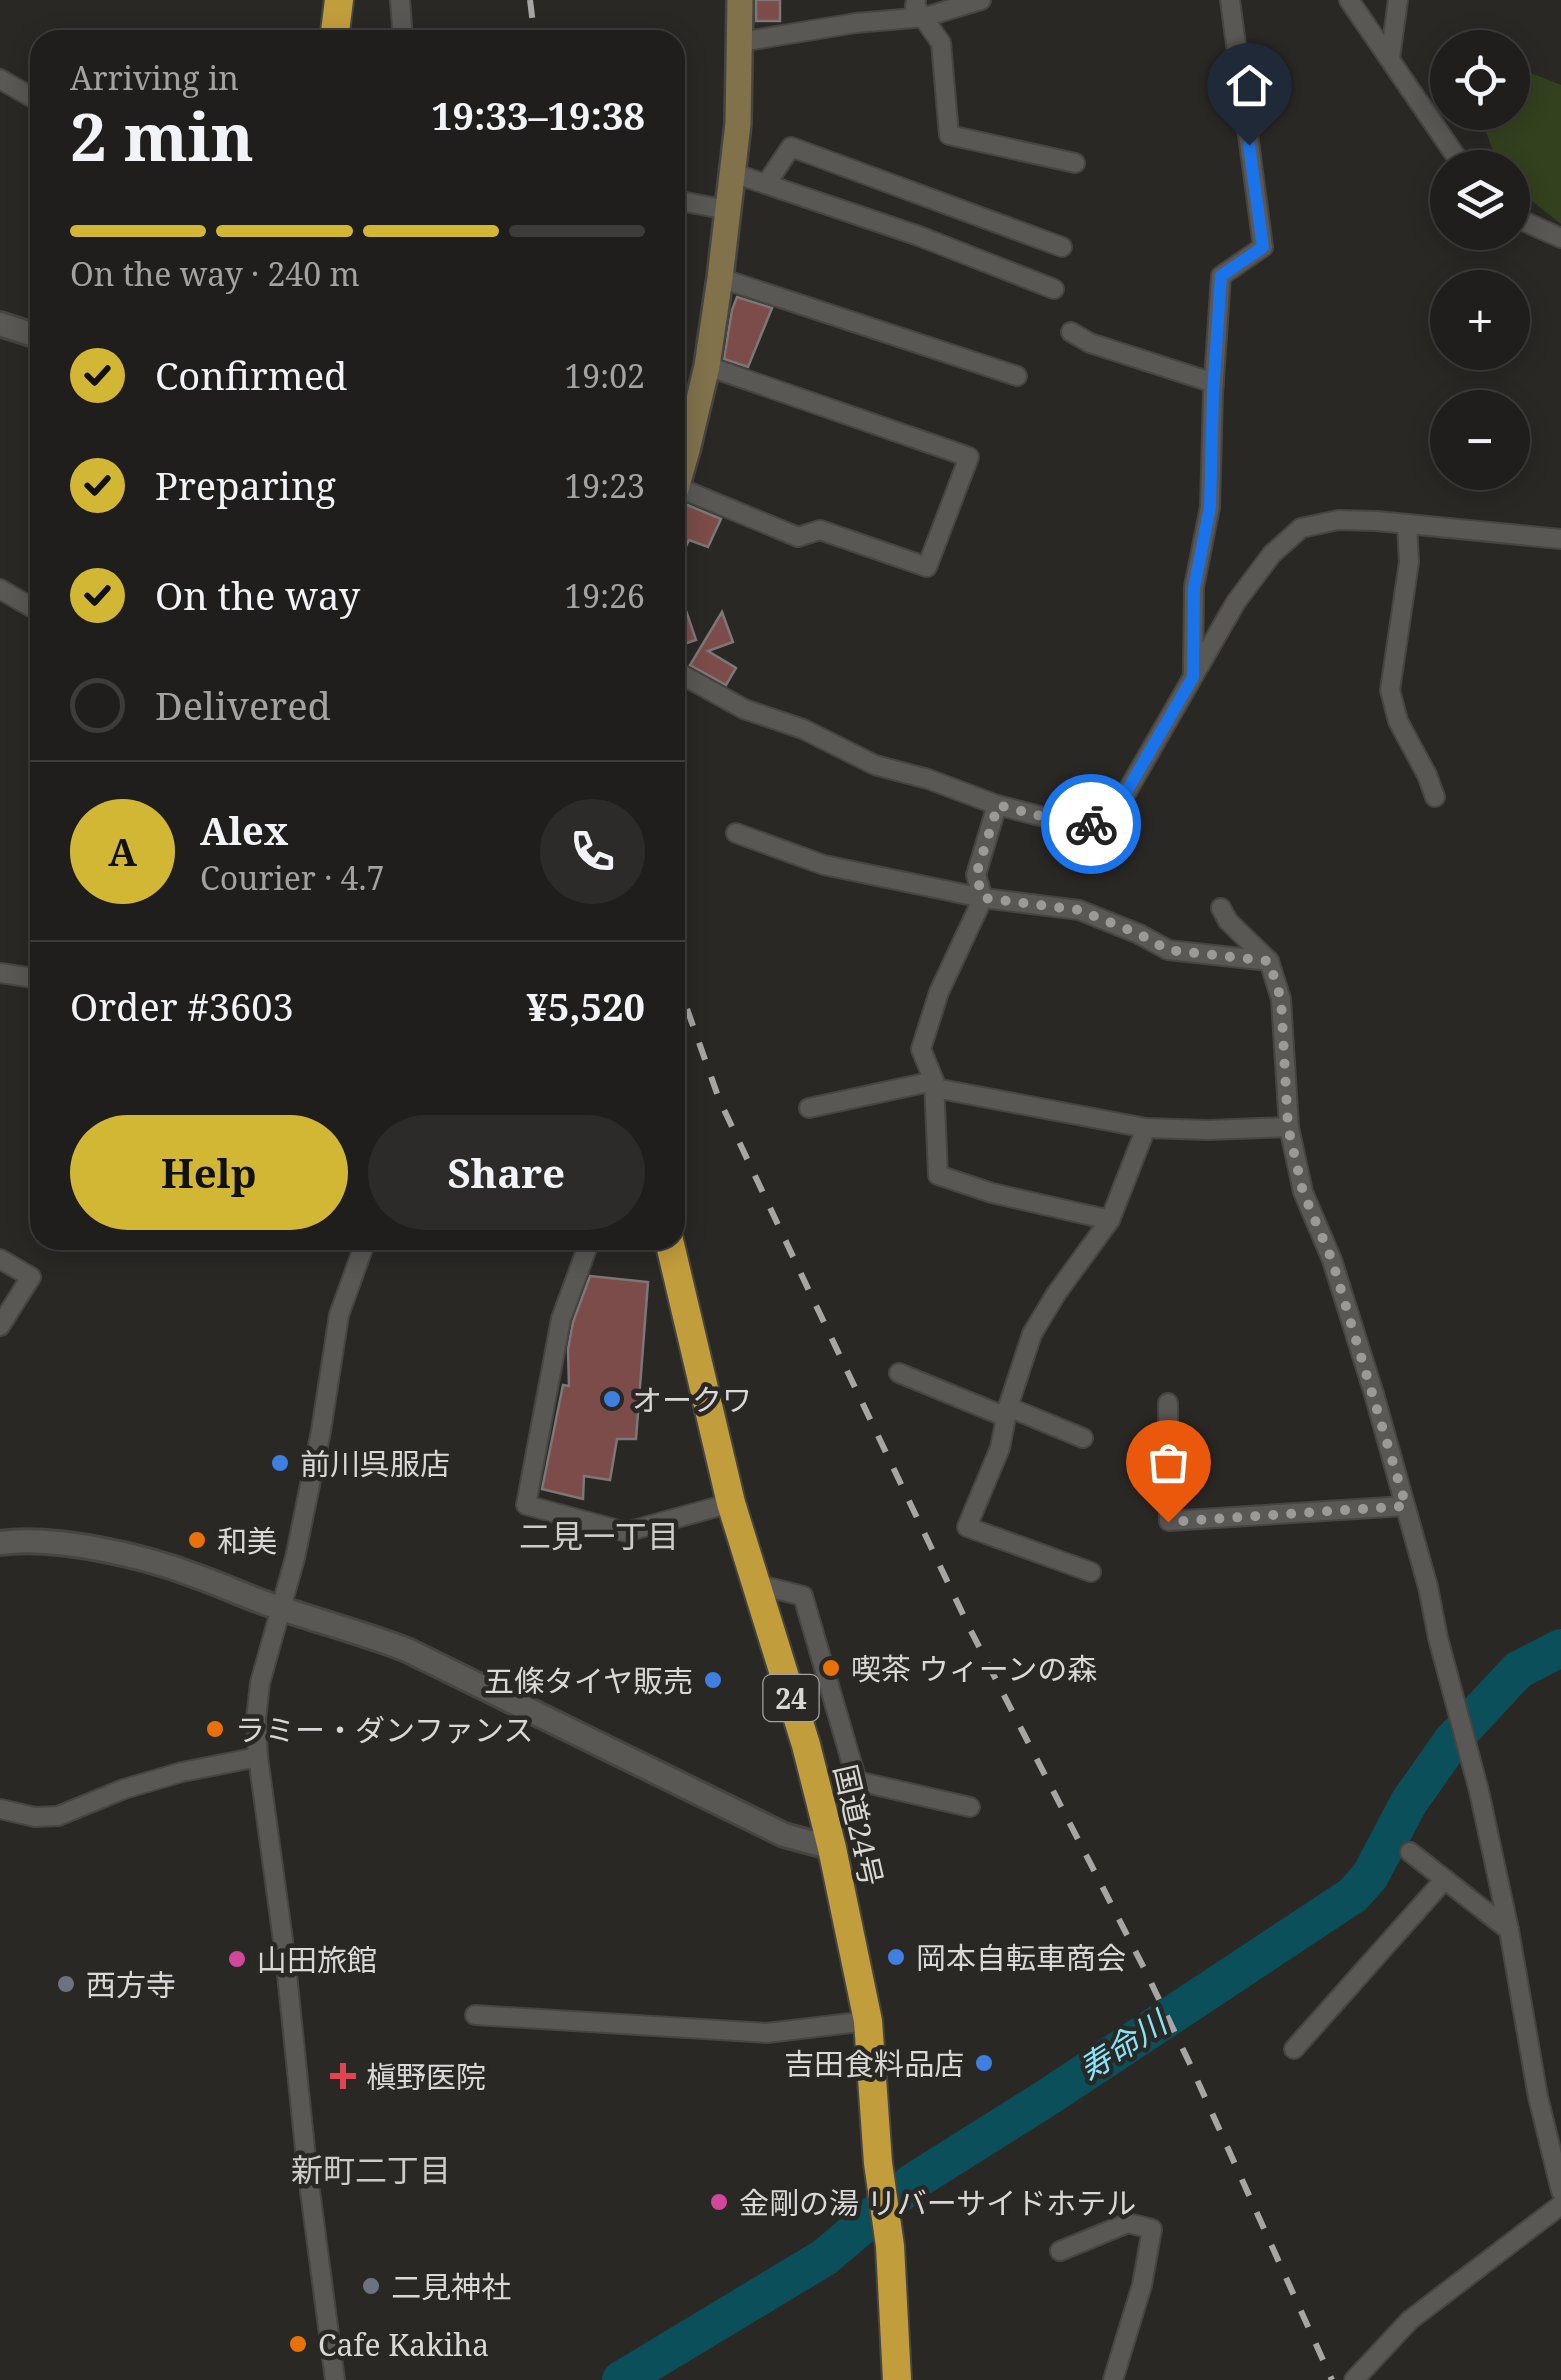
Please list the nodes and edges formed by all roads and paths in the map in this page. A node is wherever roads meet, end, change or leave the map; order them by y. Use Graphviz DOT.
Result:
graph roads {
  1 [pos="340,0"];
  2 [pos="400,0"];
  3 [pos="740,0"];
  4 [pos="981,0"];
  5 [pos="1230,0"];
  6 [pos="1349,0"];
  7 [pos="1398,0"];
  8 [pos="920,8"];
  9 [pos="336,30"];
  10 [pos="403,30"];
  11 [pos="740,42"];
  12 [pos="1390,58"];
  13 [pos="0,79"];
  14 [pos="30,96"];
  15 [pos="1452,150"];
  16 [pos="1074,163"];
  17 [pos="733,173"];
  18 [pos="766,184"];
  19 [pos="685,202"];
  20 [pos="728,210"];
  21 [pos="1530,224"];
  22 [pos="1561,238"];
  23 [pos="1062,246"];
  24 [pos="720,278"];
  25 [pos="1054,289"];
  26 [pos="0,324"];
  27 [pos="1071,332"];
  28 [pos="30,334"];
  29 [pos="706,366"];
  30 [pos="1017,376"];
  31 [pos="1214,383"];
  32 [pos="685,453"];
  33 [pos="685,493"];
  34 [pos="1407,524"];
  35 [pos="1561,539"];
  36 [pos="0,589"];
  37 [pos="30,606"];
  38 [pos="685,676"];
  39 [pos="1193,677"];
  40 [pos="1434,796"];
  41 [pos="998,805"];
  42 [pos="736,834"];
  43 [pos="983,898"];
  44 [pos="1221,908"];
  45 [pos="1269,961"];
  46 [pos="0,973"];
  47 [pos="30,978"];
  48 [pos="935,1084"];
  49 [pos="809,1108"];
  50 [pos="1288,1127"];
  51 [pos="1146,1128"];
  52 [pos="1110,1220"];
  53 [pos="362,1250"];
  54 [pos="586,1250"];
  55 [pos="672,1250"];
  56 [pos="0,1259"];
  57 [pos="0,1326"];
  58 [pos="899,1374"];
  59 [pos="1168,1403"];
  60 [pos="1007,1412"];
  61 [pos="1084,1438"];
  62 [pos="731,1503"];
  63 [pos="1406,1506"];
  64 [pos="0,1543"];
  65 [pos="1091,1572"];
  66 [pos="756,1584"];
  67 [pos="280,1608"];
  68 [pos="258,1757"];
  69 [pos="970,1807"];
  70 [pos="0,1809"];
  71 [pos="832,1848"];
  72 [pos="1410,1852"];
  73 [pos="1445,1879"];
  74 [pos="1510,1930"];
  75 [pos="476,2015"];
  76 [pos="868,2021"];
  77 [pos="1294,2048"];
  78 [pos="1561,2192"];
  79 [pos="1561,2205"];
  80 [pos="1060,2251"];
  81 [pos="335,2380"];
  82 [pos="897,2380"];
  83 [pos="1113,2380"];
  84 [pos="1354,2380"];
  1 -- 9 [label="highway"];
  2 -- 10 [label="street"];
  3 -- 11 [label="main road"];
  4 -- 8 [label="street"];
  5 -- 31 [label="street"];
  6 -- 12 [label="street"];
  7 -- 12 [label="street"];
  8 -- 11 [label="street"];
  8 -- 16 [label="street"];
  11 -- 17 [label="main road"];
  12 -- 15 [label="street"];
  13 -- 14 [label="street"];
  17 -- 18 [label="street"];
  17 -- 20 [label="main road"];
  18 -- 23 [label="street"];
  18 -- 25 [label="street"];
  19 -- 20 [label="street"];
  20 -- 24 [label="main road"];
  21 -- 22 [label="street"];
  24 -- 29 [label="main road"];
  24 -- 30 [label="street"];
  26 -- 28 [label="street"];
  27 -- 31 [label="street"];
  29 -- 32 [label="main road"];
  29 -- 33 [label="street"];
  31 -- 39 [label="street"];
  34 -- 35 [label="street"];
  34 -- 39 [label="street"];
  34 -- 40 [label="street"];
  36 -- 37 [label="street"];
  38 -- 41 [label="street"];
  39 -- 41 [label="street"];
  41 -- 43 [label="street"];
  42 -- 43 [label="street"];
  43 -- 45 [label="street"];
  43 -- 48 [label="street"];
  44 -- 45 [label="street"];
  45 -- 50 [label="street"];
  46 -- 47 [label="street"];
  48 -- 49 [label="street"];
  48 -- 51 [label="street"];
  48 -- 52 [label="street"];
  50 -- 51 [label="street"];
  50 -- 63 [label="street"];
  51 -- 52 [label="street"];
  52 -- 60 [label="street"];
  53 -- 67 [label="street"];
  54 -- 62 [label="street"];
  55 -- 62 [label="highway, 国道24号 / 24"];
  56 -- 57 [label="street"];
  58 -- 60 [label="street"];
  59 -- 63 [label="street"];
  60 -- 61 [label="street"];
  60 -- 65 [label="street"];
  62 -- 66 [label="highway, 国道24号 / 24"];
  63 -- 74 [label="street"];
  64 -- 67 [label="street"];
  66 -- 69 [label="street"];
  66 -- 71 [label="highway, 国道24号 / 24"];
  67 -- 68 [label="street"];
  67 -- 71 [label="street"];
  68 -- 70 [label="street"];
  68 -- 81 [label="street"];
  71 -- 76 [label="highway, 国道24号 / 24"];
  72 -- 73 [label="street"];
  73 -- 74 [label="street"];
  73 -- 77 [label="street"];
  74 -- 78 [label="street"];
  75 -- 76 [label="street"];
  76 -- 82 [label="highway, 国道24号 / 24"];
  79 -- 84 [label="street"];
  80 -- 83 [label="street"];
}
